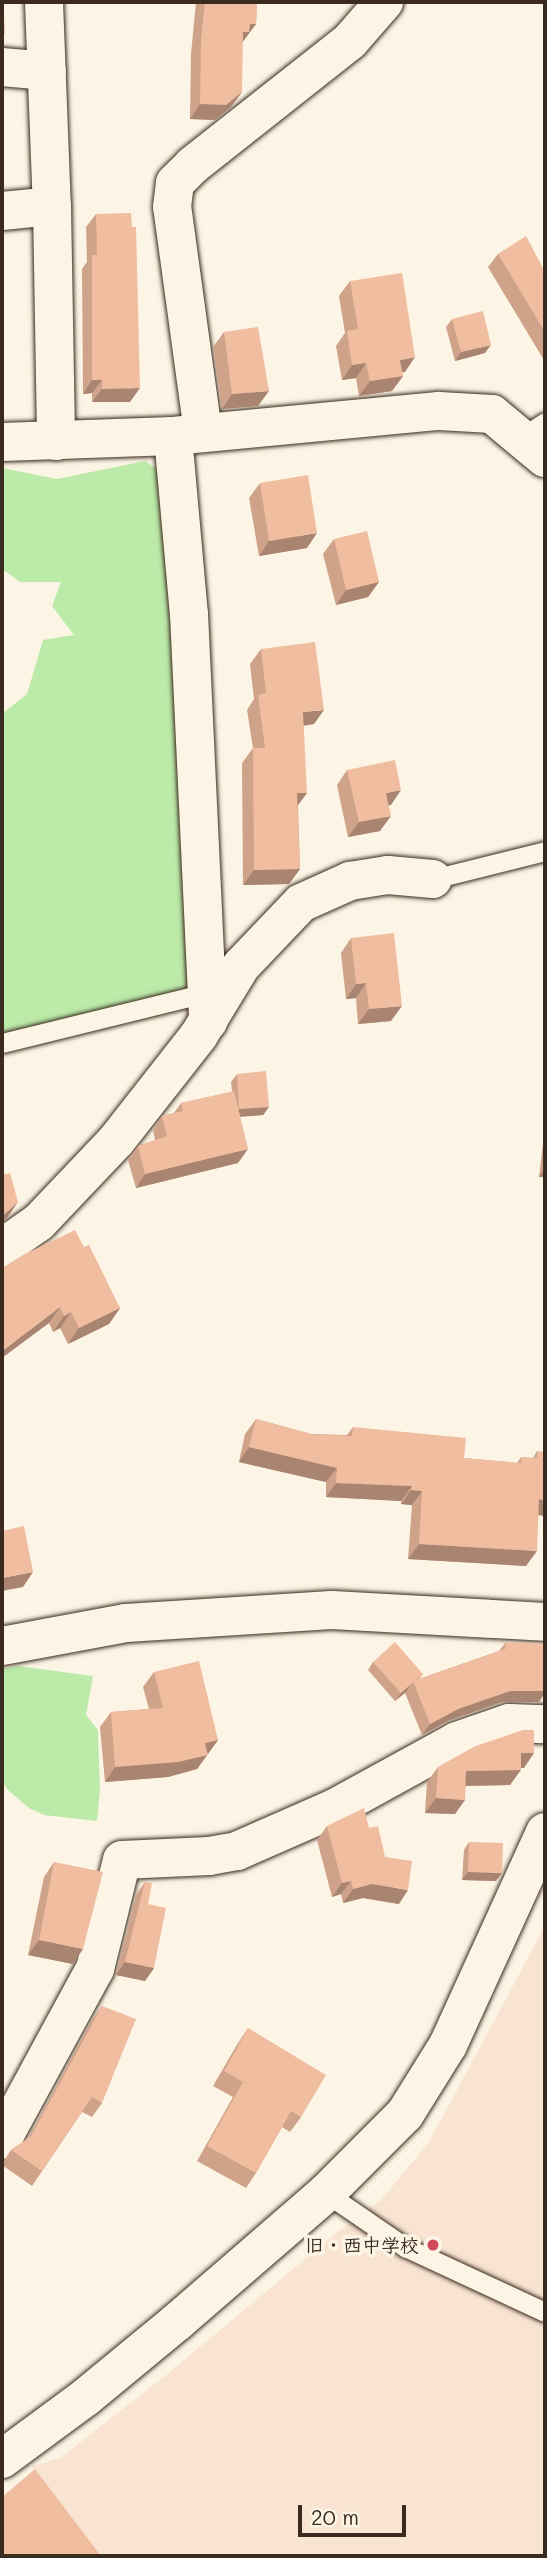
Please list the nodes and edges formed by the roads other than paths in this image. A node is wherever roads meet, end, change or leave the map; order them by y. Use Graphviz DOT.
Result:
graph roads {
  1 [pos="44,2"];
  2 [pos="384,2"];
  3 [pos="2,67"];
  4 [pos="47,71"];
  5 [pos="52,206"];
  6 [pos="2,211"];
  7 [pos="188,434"];
  8 [pos="538,439"];
  9 [pos="55,441"];
  10 [pos="2,442"];
  11 [pos="545,851"];
  12 [pos="433,879"];
  13 [pos="207,1008"];
  14 [pos="2,1043"];
  15 [pos="2,1248"];
  16 [pos="545,1622"];
  17 [pos="2,1646"];
  18 [pos="545,1724"];
  19 [pos="545,1832"];
  20 [pos="2,2140"];
  21 [pos="327,2193"];
  22 [pos="545,2312"];
  23 [pos="2,2459"];
  1 -- 4 [label="street"];
  2 -- 7 [label="street"];
  3 -- 4 [label="street"];
  4 -- 5 [label="street"];
  5 -- 6 [label="street"];
  5 -- 9 [label="street"];
  7 -- 8 [label="street"];
  7 -- 9 [label="street"];
  7 -- 13 [label="street"];
  9 -- 10 [label="street"];
  11 -- 12 [label="lane"];
  12 -- 13 [label="street"];
  13 -- 14 [label="lane"];
  13 -- 15 [label="street"];
  16 -- 17 [label="street"];
  18 -- 20 [label="street"];
  19 -- 21 [label="street"];
  21 -- 22 [label="lane"];
  21 -- 23 [label="street"];
}
